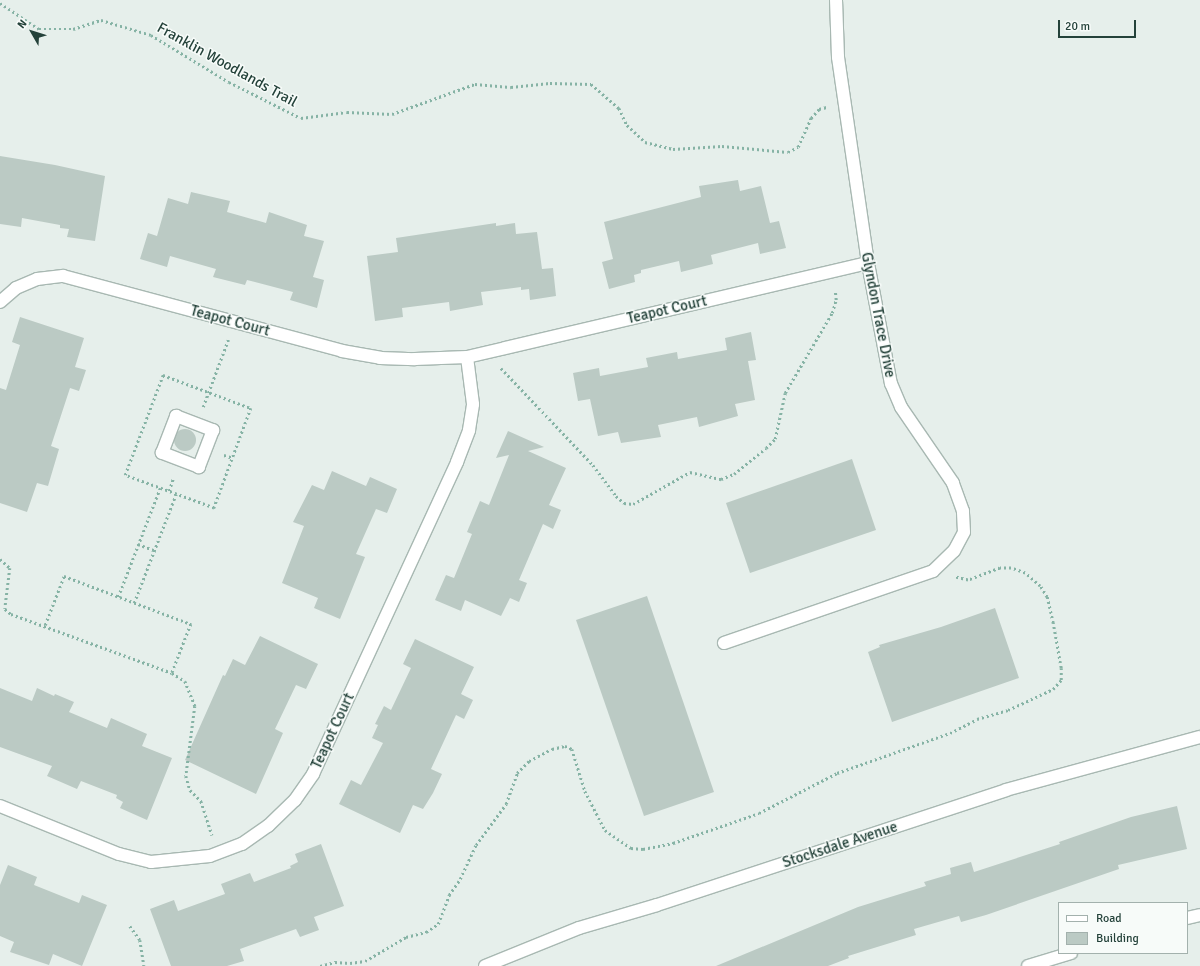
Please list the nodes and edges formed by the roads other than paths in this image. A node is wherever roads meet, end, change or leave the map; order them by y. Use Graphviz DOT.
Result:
graph roads {
  1 [pos="836,0"];
  2 [pos="868,264"];
  3 [pos="0,302"];
  4 [pos="467,356"];
  5 [pos="196,424"];
  6 [pos="724,643"];
  7 [pos="1200,737"];
  8 [pos="0,806"];
  9 [pos="1200,915"];
  10 [pos="1188,918"];
  11 [pos="1068,954"];
  12 [pos="485,966"];
  13 [pos="1028,966"];
  1 -- 2 [label="street, Glyndon Trace Drive"];
  2 -- 4 [label="street, Teapot Court"];
  2 -- 6 [label="street, Glyndon Trace Drive"];
  3 -- 4 [label="street, Teapot Court"];
  4 -- 8 [label="street, Teapot Court"];
  5 -- 5 [label="street"];
  7 -- 12 [label="street, Stocksdale Avenue"];
  9 -- 10 [label="street"];
  11 -- 13 [label="street"];
}
